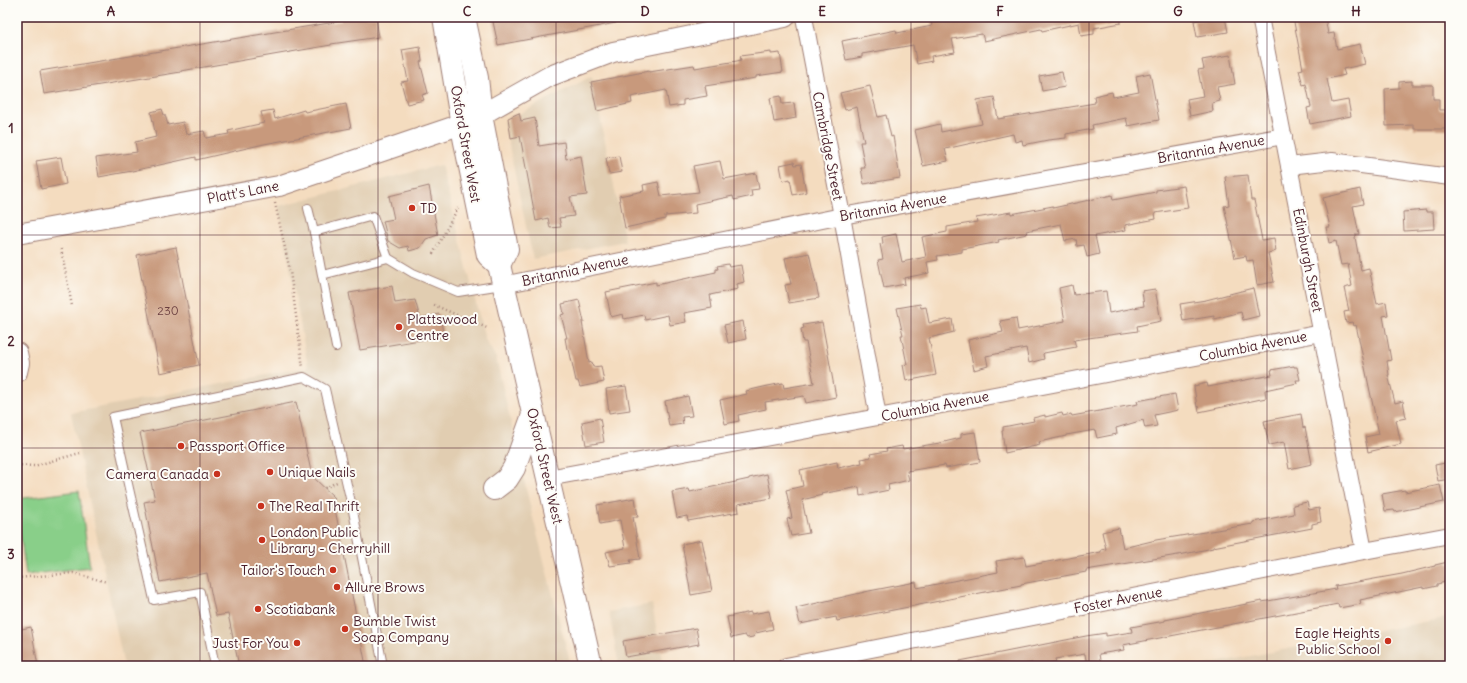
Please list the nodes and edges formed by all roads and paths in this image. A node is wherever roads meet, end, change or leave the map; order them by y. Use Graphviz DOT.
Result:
graph roads {
  1 [pos="444,17"];
  2 [pos="464,17"];
  3 [pos="785,17"];
  4 [pos="804,17"];
  5 [pos="1260,17"];
  6 [pos="472,120"];
  7 [pos="1284,136"];
  8 [pos="1289,166"];
  9 [pos="1450,177"];
  10 [pos="275,203"];
  11 [pos="308,208"];
  12 [pos="458,208"];
  13 [pos="842,216"];
  14 [pos="314,232"];
  15 [pos="17,234"];
  16 [pos="61,249"];
  17 [pos="433,254"];
  18 [pos="388,258"];
  19 [pos="322,275"];
  20 [pos="501,275"];
  21 [pos="434,305"];
  22 [pos="72,306"];
  23 [pos="487,328"];
  24 [pos="1322,333"];
  25 [pos="336,347"];
  26 [pos="17,353"];
  27 [pos="303,369"];
  28 [pos="17,372"];
  29 [pos="533,414"];
  30 [pos="878,417"];
  31 [pos="80,453"];
  32 [pos="17,465"];
  33 [pos="548,478"];
  34 [pos="494,489"];
  35 [pos="1450,535"];
  36 [pos="1364,551"];
  37 [pos="17,578"];
  38 [pos="107,582"];
  39 [pos="215,666"];
  40 [pos="384,666"];
  41 [pos="591,666"];
  42 [pos="786,666"];
  1 -- 6 [label="main road, Oxford Street West"];
  2 -- 6 [label="main road, Oxford Street West"];
  3 -- 6 [label="street, Platt's Lane"];
  4 -- 13 [label="street, Cambridge Street"];
  5 -- 7 [label="street, Edinburgh Street"];
  6 -- 15 [label="street, Platt's Lane"];
  6 -- 20 [label="main road, Oxford Street West"];
  7 -- 8 [label="street, Edinburgh Street"];
  7 -- 13 [label="street, Britannia Avenue"];
  8 -- 9 [label="street"];
  8 -- 24 [label="street, Edinburgh Street"];
  10 -- 27 [label="path"];
  11 -- 14 [label="lane"];
  12 -- 17 [label="path"];
  13 -- 20 [label="street, Britannia Avenue"];
  13 -- 30 [label="street, Cambridge Street"];
  14 -- 18 [label="lane"];
  14 -- 19 [label="lane"];
  16 -- 22 [label="path"];
  18 -- 19 [label="lane"];
  18 -- 20 [label="lane"];
  19 -- 25 [label="lane"];
  20 -- 29 [label="main road, Oxford Street West"];
  21 -- 23 [label="path"];
  24 -- 30 [label="street, Columbia Avenue"];
  24 -- 36 [label="street, Edinburgh Street"];
  26 -- 28 [label="street"];
  29 -- 33 [label="main road, Oxford Street West"];
  29 -- 34 [label="main road"];
  30 -- 33 [label="street, Columbia Avenue"];
  31 -- 32 [label="path"];
  33 -- 41 [label="main road, Oxford Street West"];
  35 -- 36 [label="street, Foster Avenue"];
  36 -- 42 [label="street, Foster Avenue"];
  37 -- 38 [label="path"];
  39 -- 40 [label="lane"];
}
